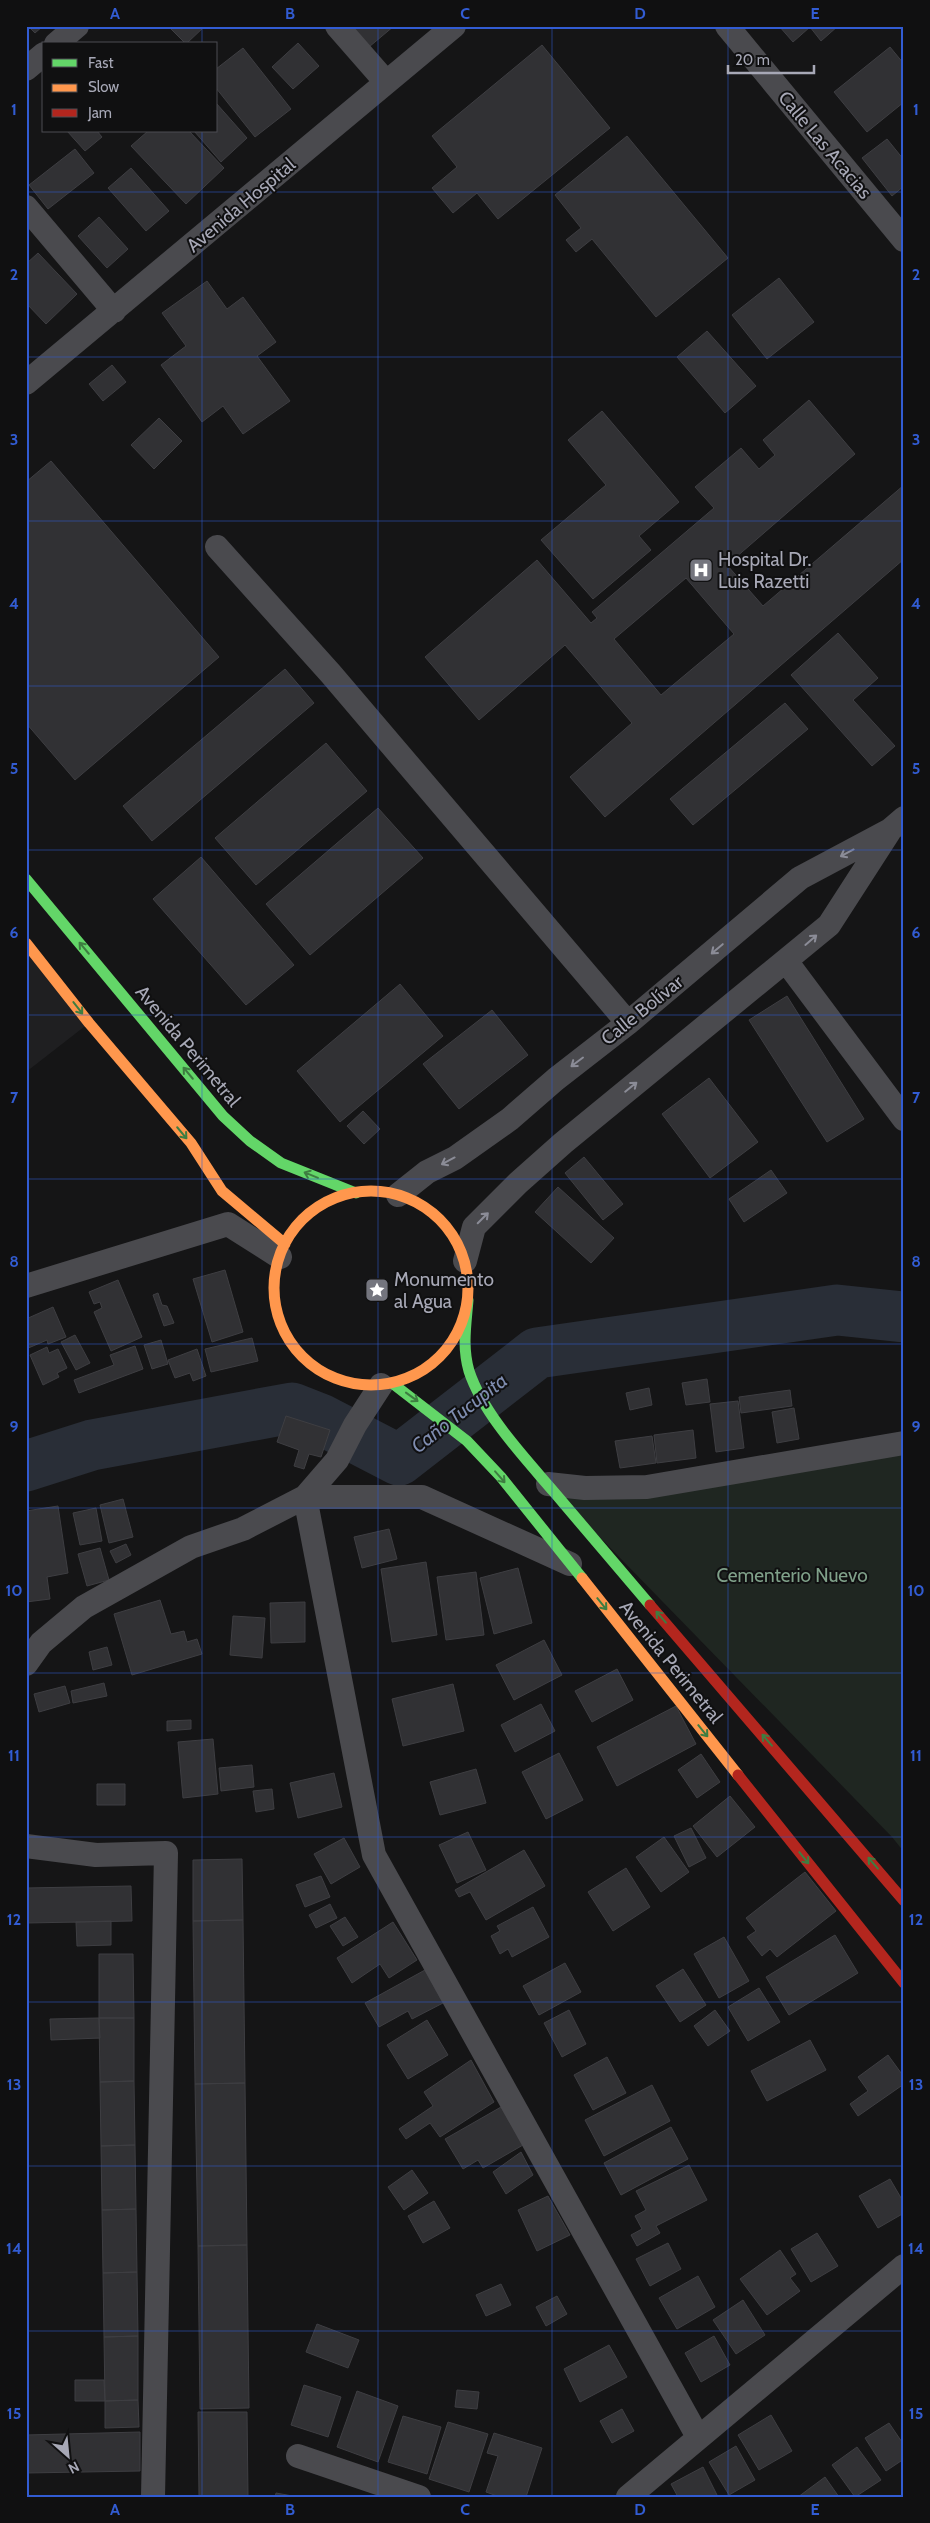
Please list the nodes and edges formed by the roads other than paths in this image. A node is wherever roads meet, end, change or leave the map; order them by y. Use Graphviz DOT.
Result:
graph roads {
  1 [pos="77,26"];
  2 [pos="337,26"];
  3 [pos="454,26"];
  4 [pos="727,26"];
  5 [pos="58,42"];
  6 [pos="42,56"];
  7 [pos="26,69"];
  8 [pos="386,82"];
  9 [pos="26,207"];
  10 [pos="904,240"];
  11 [pos="114,311"];
  12 [pos="26,384"];
  13 [pos="217,547"];
  14 [pos="897,824"];
  15 [pos="26,879"];
  16 [pos="26,943"];
  17 [pos="786,961"];
  18 [pos="628,1023"];
  19 [pos="904,1119"];
  20 [pos="356,1193"];
  21 [pos="398,1195"];
  22 [pos="283,1251"];
  23 [pos="465,1261"];
  24 [pos="26,1286"];
  25 [pos="468,1300"];
  26 [pos="386,1384"];
  27 [pos="904,1443"];
  28 [pos="548,1484"];
  29 [pos="305,1498"];
  30 [pos="570,1564"];
  31 [pos="26,1664"];
  32 [pos="26,1846"];
  33 [pos="904,1901"];
  34 [pos="904,1983"];
  35 [pos="904,2266"];
  36 [pos="698,2437"];
  37 [pos="298,2456"];
  38 [pos="153,2497"];
  39 [pos="419,2497"];
  40 [pos="628,2497"];
  1 -- 5 [label="street"];
  2 -- 8 [label="street"];
  3 -- 8 [label="street, Avenida Hospital"];
  4 -- 10 [label="street, Calle Las Acacias"];
  6 -- 7 [label="street"];
  8 -- 11 [label="street, Avenida Hospital"];
  9 -- 11 [label="street"];
  11 -- 12 [label="street, Avenida Hospital"];
  13 -- 18 [label="street"];
  17 -- 14 [label="street, Calle Bolívar, one-way"];
  14 -- 18 [label="street, Calle Bolívar, one-way"];
  20 -- 15 [label="street, Avenida Perimetral, one-way"];
  16 -- 22 [label="street, one-way"];
  17 -- 19 [label="street"];
  23 -- 17 [label="street, Calle Bolívar, one-way"];
  18 -- 21 [label="street, Calle Bolívar, one-way"];
  20 -- 21 [label="street"];
  20 -- 22 [label="street"];
  21 -- 23 [label="street"];
  22 -- 24 [label="street"];
  22 -- 26 [label="street"];
  23 -- 25 [label="street"];
  25 -- 26 [label="street"];
  25 -- 28 [label="street, Avenida Perimetral"];
  26 -- 29 [label="street"];
  26 -- 30 [label="street, Avenida Perimetral, one-way"];
  27 -- 28 [label="street"];
  33 -- 28 [label="street, Avenida Perimetral, one-way"];
  29 -- 30 [label="street"];
  29 -- 31 [label="street"];
  29 -- 36 [label="street"];
  30 -- 34 [label="street, Avenida Perimetral, one-way"];
  32 -- 38 [label="street"];
  35 -- 36 [label="street"];
  36 -- 40 [label="street"];
  37 -- 39 [label="street"];
}
